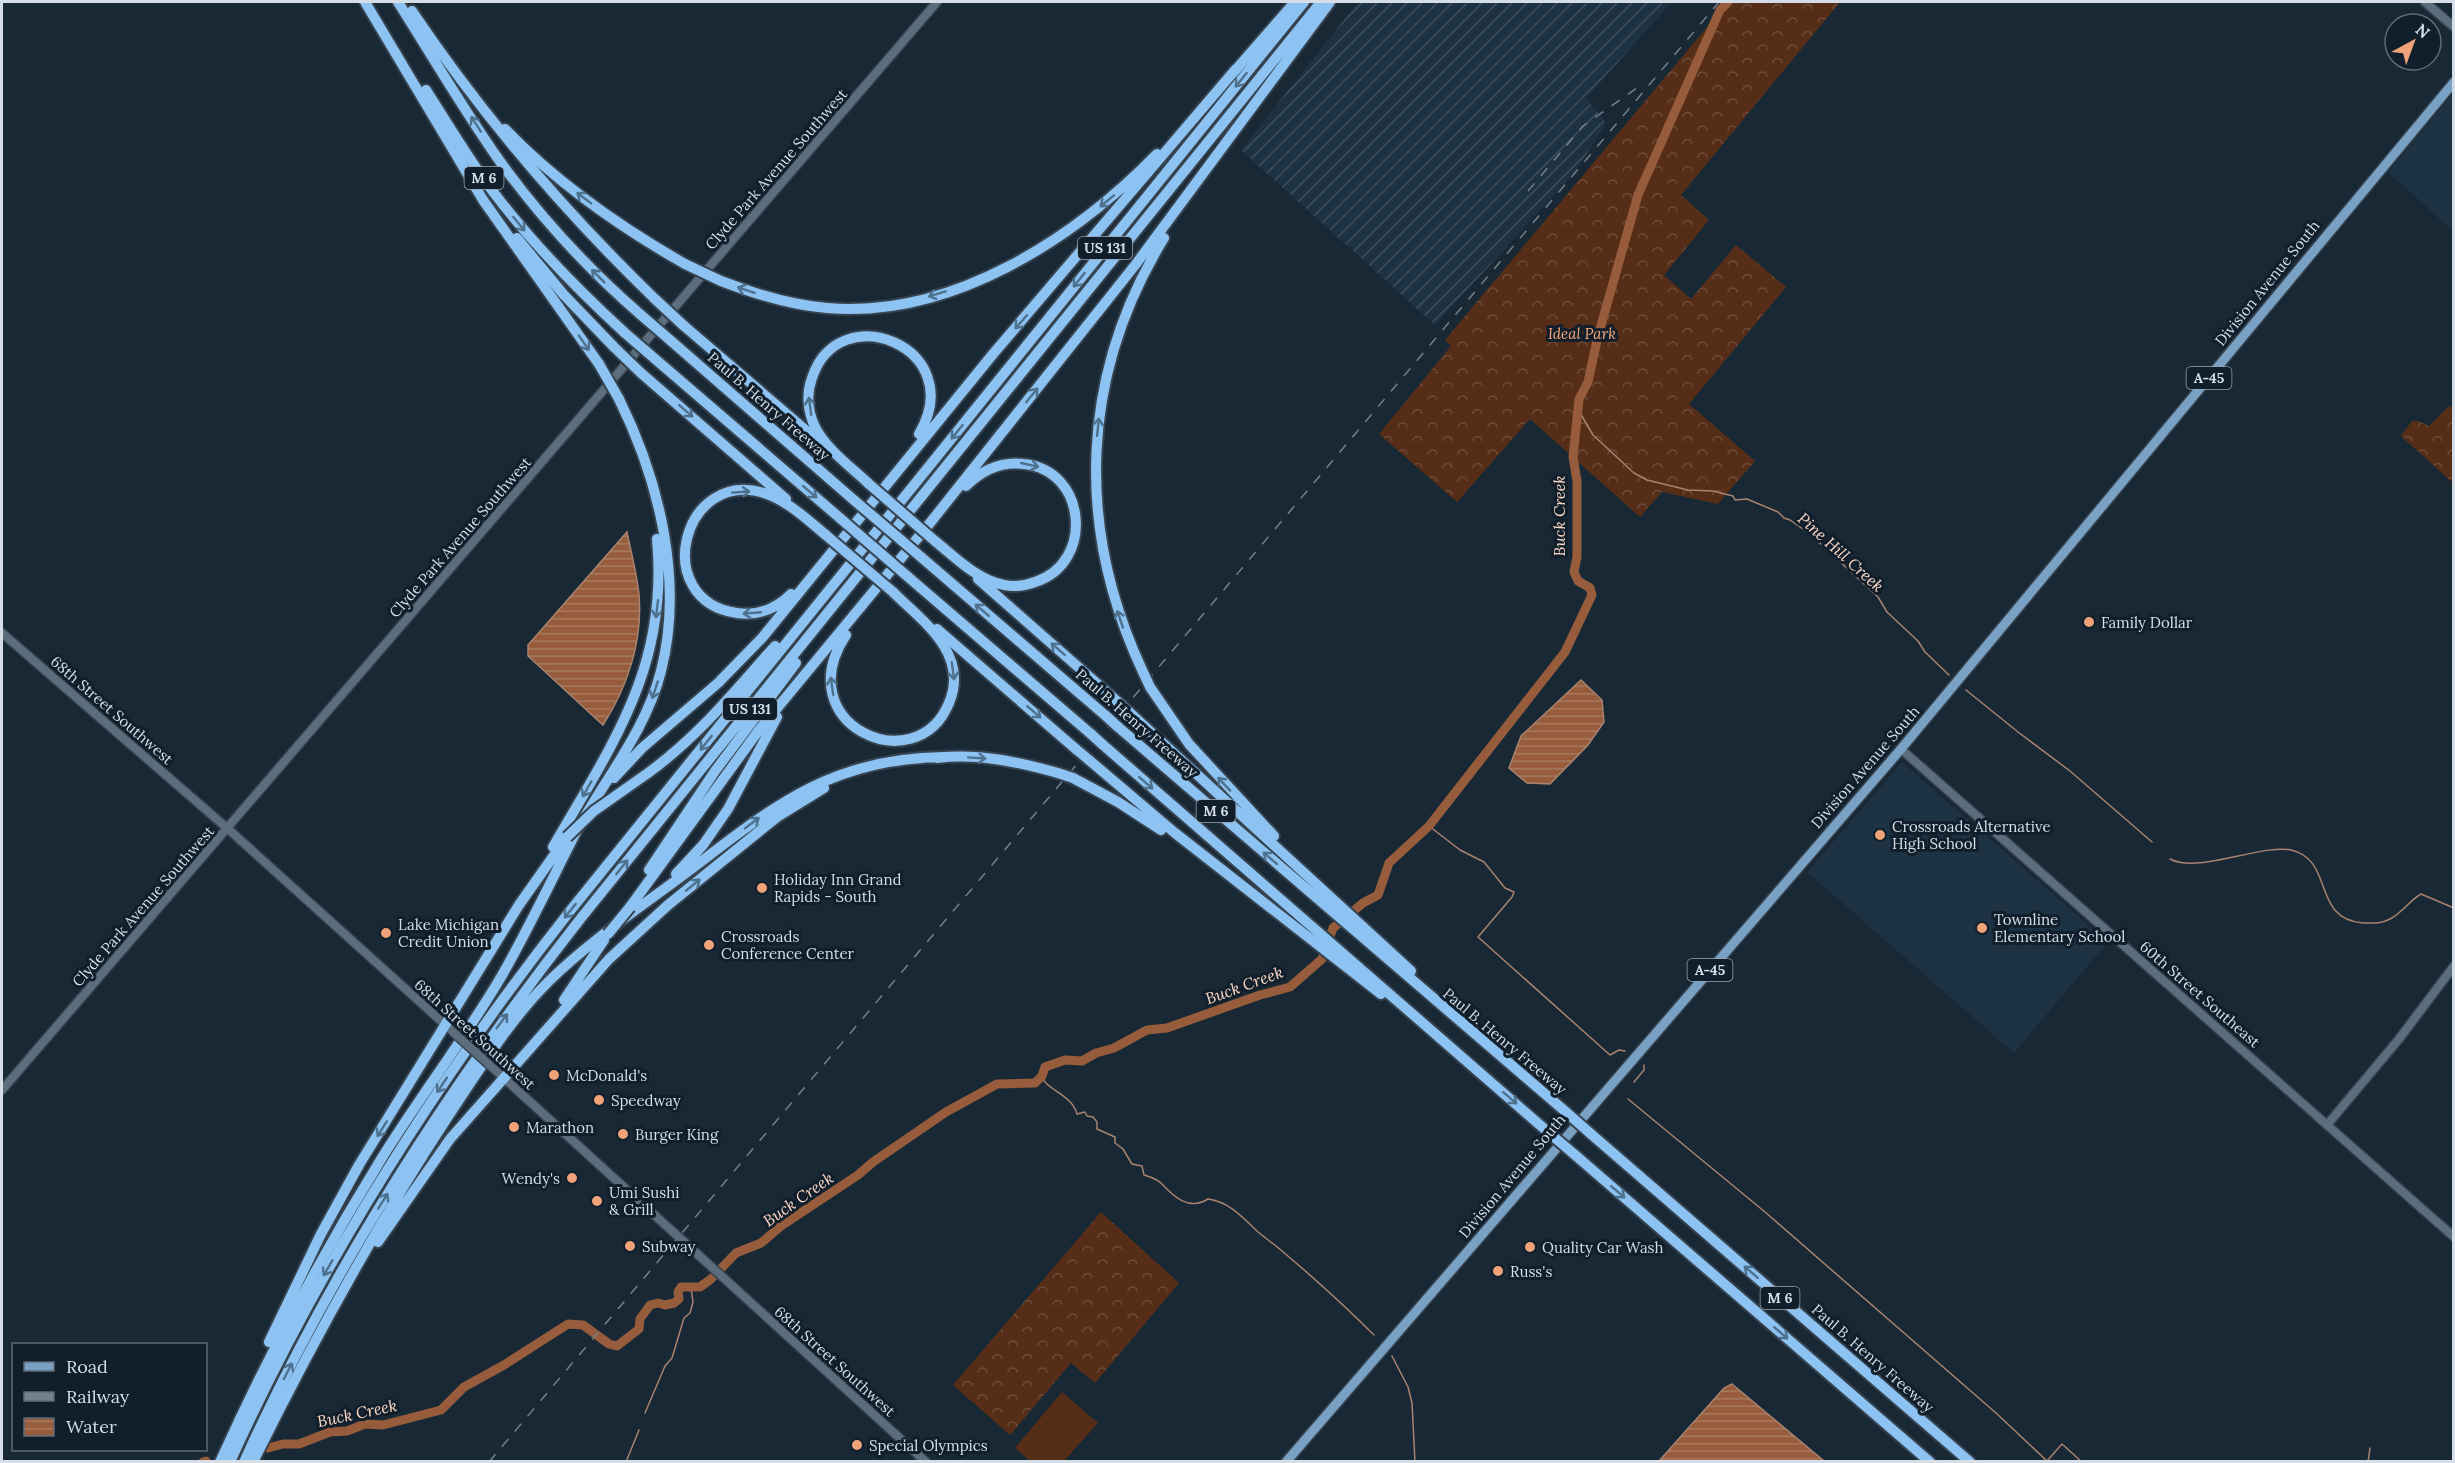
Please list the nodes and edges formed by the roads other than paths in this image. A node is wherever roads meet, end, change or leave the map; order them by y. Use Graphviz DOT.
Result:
graph roads {
  1 [pos="366,2"];
  2 [pos="398,2"];
  3 [pos="406,2"];
  4 [pos="937,2"];
  5 [pos="1295,2"];
  6 [pos="1304,2"];
  7 [pos="1321,2"];
  8 [pos="1330,2"];
  9 [pos="2425,2"];
  10 [pos="2454,27"];
  11 [pos="452,68"];
  12 [pos="1236,69"];
  13 [pos="2454,82"];
  14 [pos="1217,157"];
  15 [pos="468,173"];
  16 [pos="647,468"];
  17 [pos="886,483"];
  18 [pos="869,484"];
  19 [pos="930,523"];
  20 [pos="827,536"];
  21 [pos="935,541"];
  22 [pos="883,543"];
  23 [pos="829,554"];
  24 [pos="848,567"];
  25 [pos="875,590"];
  26 [pos="893,592"];
  27 [pos="2,633"];
  28 [pos="806,675"];
  29 [pos="1901,749"];
  30 [pos="944,757"];
  31 [pos="227,828"];
  32 [pos="570,838"];
  33 [pos="1319,890"];
  34 [pos="519,905"];
  35 [pos="1274,912"];
  36 [pos="606,934"];
  37 [pos="2454,966"];
  38 [pos="1404,970"];
  39 [pos="1384,993"];
  40 [pos="449,1028"];
  41 [pos="532,1044"];
  42 [pos="504,1078"];
  43 [pos="2,1090"];
  44 [pos="2327,1125"];
  45 [pos="2454,1237"];
  46 [pos="321,1332"];
  47 [pos="219,1461"];
  48 [pos="230,1461"];
  49 [pos="244,1461"];
  50 [pos="253,1461"];
  51 [pos="926,1461"];
  52 [pos="1286,1461"];
  53 [pos="1930,1461"];
  54 [pos="1970,1461"];
  1 -- 15 [label="highway"];
  1 -- 39 [label="highway, M 6, one-way, bridge"];
  33 -- 2 [label="highway, Paul B. Henry Freeway / M 6, one-way, bridge"];
  3 -- 11 [label="highway"];
  4 -- 31 [label="main road, Clyde Park Avenue Southwest"];
  5 -- 12 [label="highway"];
  6 -- 24 [label="highway, US 131, one-way"];
  7 -- 22 [label="highway, US 131"];
  8 -- 14 [label="highway"];
  9 -- 10 [label="main road"];
  12 -- 11 [label="highway, one-way, bridge"];
  11 -- 18 [label="highway, bridge"];
  12 -- 17 [label="highway, one-way"];
  13 -- 29 [label="main road, Division Avenue South / A-45"];
  19 -- 14 [label="highway, one-way"];
  33 -- 14 [label="highway, one-way, bridge"];
  15 -- 16 [label="highway, one-way, bridge"];
  15 -- 20 [label="highway, one-way, bridge"];
  16 -- 32 [label="highway, one-way"];
  16 -- 34 [label="highway, one-way"];
  18 -- 17 [label="highway, one-way"];
  17 -- 23 [label="highway"];
  18 -- 21 [label="highway, bridge"];
  19 -- 21 [label="highway, one-way"];
  19 -- 25 [label="highway"];
  23 -- 20 [label="highway, one-way"];
  20 -- 26 [label="highway, bridge"];
  33 -- 21 [label="highway, one-way, bridge"];
  22 -- 36 [label="highway, bridge"];
  49 -- 22 [label="highway, US 131, one-way"];
  23 -- 32 [label="highway"];
  24 -- 32 [label="highway, bridge"];
  24 -- 48 [label="highway, US 131, one-way"];
  26 -- 25 [label="highway, one-way"];
  25 -- 28 [label="highway"];
  26 -- 35 [label="highway, one-way, bridge"];
  27 -- 31 [label="main road, 68th Street Southwest"];
  28 -- 36 [label="highway, bridge"];
  28 -- 36 [label="highway"];
  29 -- 44 [label="main road, 60th Street Southeast"];
  29 -- 52 [label="main road, Division Avenue South / A-45"];
  30 -- 35 [label="highway, one-way, bridge"];
  36 -- 30 [label="highway, one-way"];
  41 -- 30 [label="highway, one-way"];
  31 -- 40 [label="main road, 68th Street Southwest"];
  31 -- 43 [label="main road, Clyde Park Avenue Southwest"];
  32 -- 34 [label="highway"];
  32 -- 47 [label="highway"];
  33 -- 38 [label="highway, Paul B. Henry Freeway / M 6"];
  33 -- 38 [label="highway"];
  34 -- 40 [label="highway"];
  35 -- 39 [label="highway"];
  36 -- 41 [label="highway"];
  36 -- 46 [label="highway"];
  37 -- 44 [label="main road"];
  54 -- 38 [label="highway, Paul B. Henry Freeway / M 6, one-way, bridge"];
  39 -- 53 [label="highway, M 6, one-way, bridge"];
  40 -- 42 [label="main road, 68th Street Southwest, bridge"];
  40 -- 47 [label="highway, one-way"];
  41 -- 42 [label="highway"];
  42 -- 46 [label="highway"];
  42 -- 51 [label="main road, 68th Street Southwest"];
  44 -- 45 [label="main road, 60th Street Southeast"];
  46 -- 50 [label="highway"];
}
